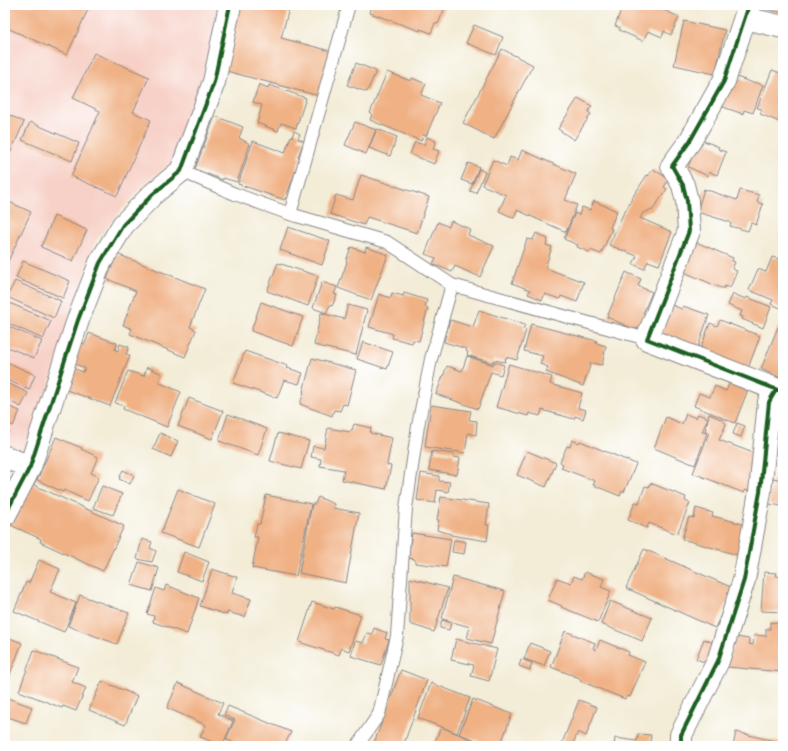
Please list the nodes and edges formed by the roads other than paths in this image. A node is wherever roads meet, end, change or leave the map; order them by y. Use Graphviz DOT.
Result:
graph roads {
  1 [pos="230,5"];
  2 [pos="349,5"];
  3 [pos="747,11"];
  4 [pos="783,27"];
  5 [pos="181,171"];
  6 [pos="290,214"];
  7 [pos="452,285"];
  8 [pos="647,339"];
  9 [pos="780,391"];
  10 [pos="5,457"];
  11 [pos="30,467"];
  12 [pos="5,515"];
  13 [pos="357,746"];
  14 [pos="681,746"];
  1 -- 5 [label="street"];
  2 -- 6 [label="lane"];
  3 -- 4 [label="street"];
  3 -- 8 [label="street"];
  5 -- 6 [label="lane"];
  5 -- 11 [label="street"];
  6 -- 7 [label="lane"];
  7 -- 8 [label="lane"];
  7 -- 13 [label="lane"];
  8 -- 9 [label="street"];
  9 -- 14 [label="street"];
  10 -- 11 [label="street"];
  11 -- 12 [label="street"];
}
